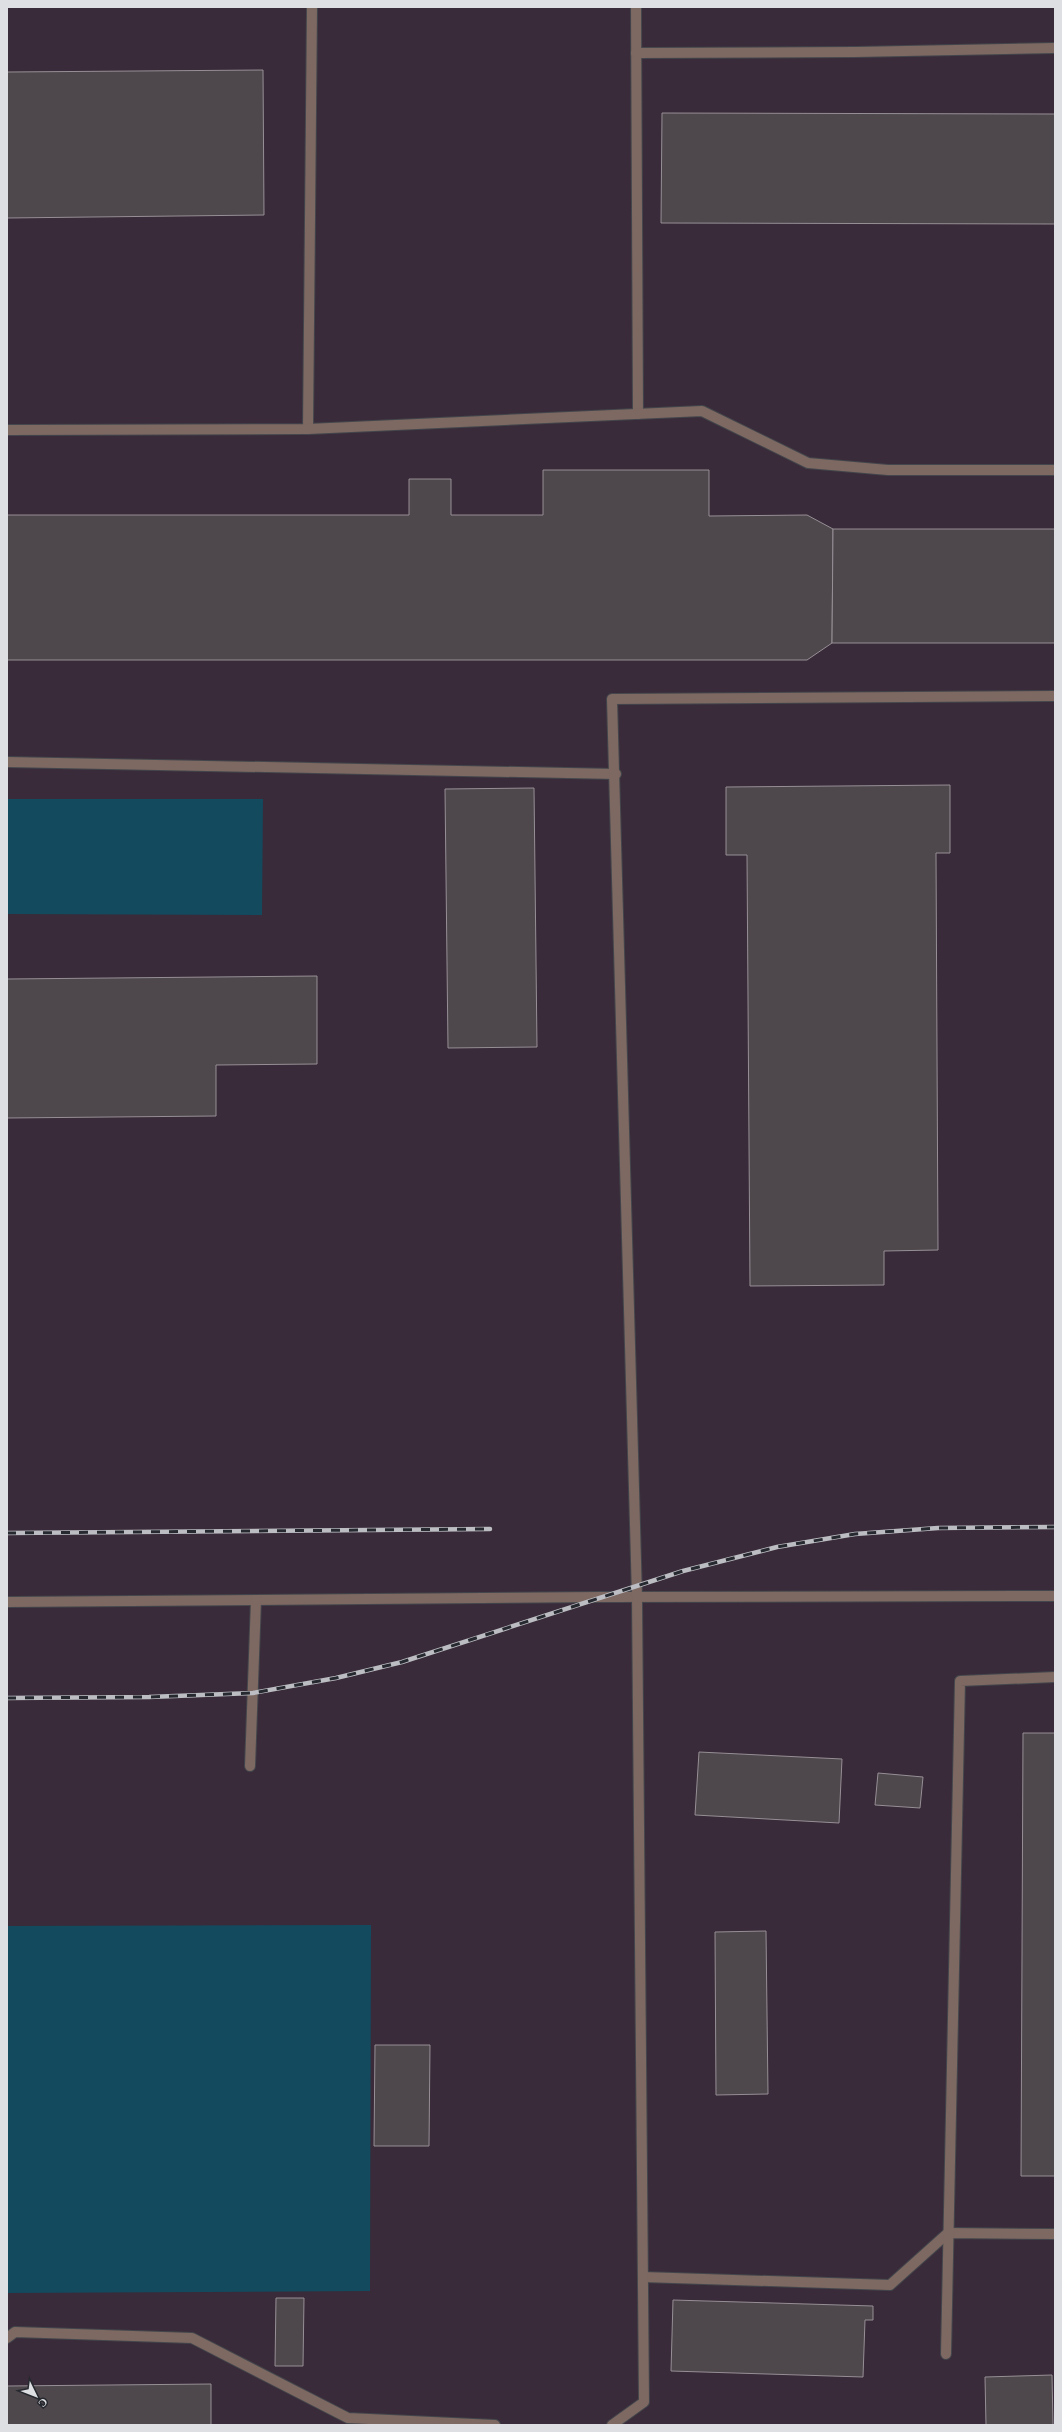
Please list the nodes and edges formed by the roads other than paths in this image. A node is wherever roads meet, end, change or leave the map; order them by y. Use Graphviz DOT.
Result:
graph roads {
  1 [pos="312,7"];
  2 [pos="636,7"];
  3 [pos="1055,48"];
  4 [pos="636,53"];
  5 [pos="638,414"];
  6 [pos="7,430"];
  7 [pos="308,430"];
  8 [pos="1055,470"];
  9 [pos="1055,696"];
  10 [pos="7,762"];
  11 [pos="616,774"];
  12 [pos="1055,1596"];
  13 [pos="637,1597"];
  14 [pos="256,1600"];
  15 [pos="7,1602"];
  16 [pos="1055,1677"];
  17 [pos="250,1766"];
  18 [pos="948,2233"];
  19 [pos="1055,2234"];
  20 [pos="643,2277"];
  21 [pos="7,2338"];
  22 [pos="946,2354"];
  23 [pos="495,2425"];
  24 [pos="612,2425"];
  1 -- 7 [label="lane"];
  2 -- 4 [label="lane"];
  3 -- 4 [label="lane"];
  4 -- 5 [label="lane"];
  5 -- 7 [label="lane"];
  5 -- 8 [label="lane"];
  6 -- 7 [label="lane"];
  9 -- 11 [label="lane"];
  10 -- 11 [label="lane"];
  11 -- 13 [label="lane"];
  12 -- 13 [label="lane"];
  13 -- 14 [label="lane"];
  13 -- 20 [label="lane"];
  14 -- 15 [label="lane"];
  14 -- 17 [label="lane"];
  16 -- 18 [label="lane"];
  18 -- 19 [label="lane"];
  18 -- 20 [label="lane"];
  18 -- 22 [label="lane"];
  20 -- 24 [label="lane"];
  21 -- 23 [label="lane"];
}
